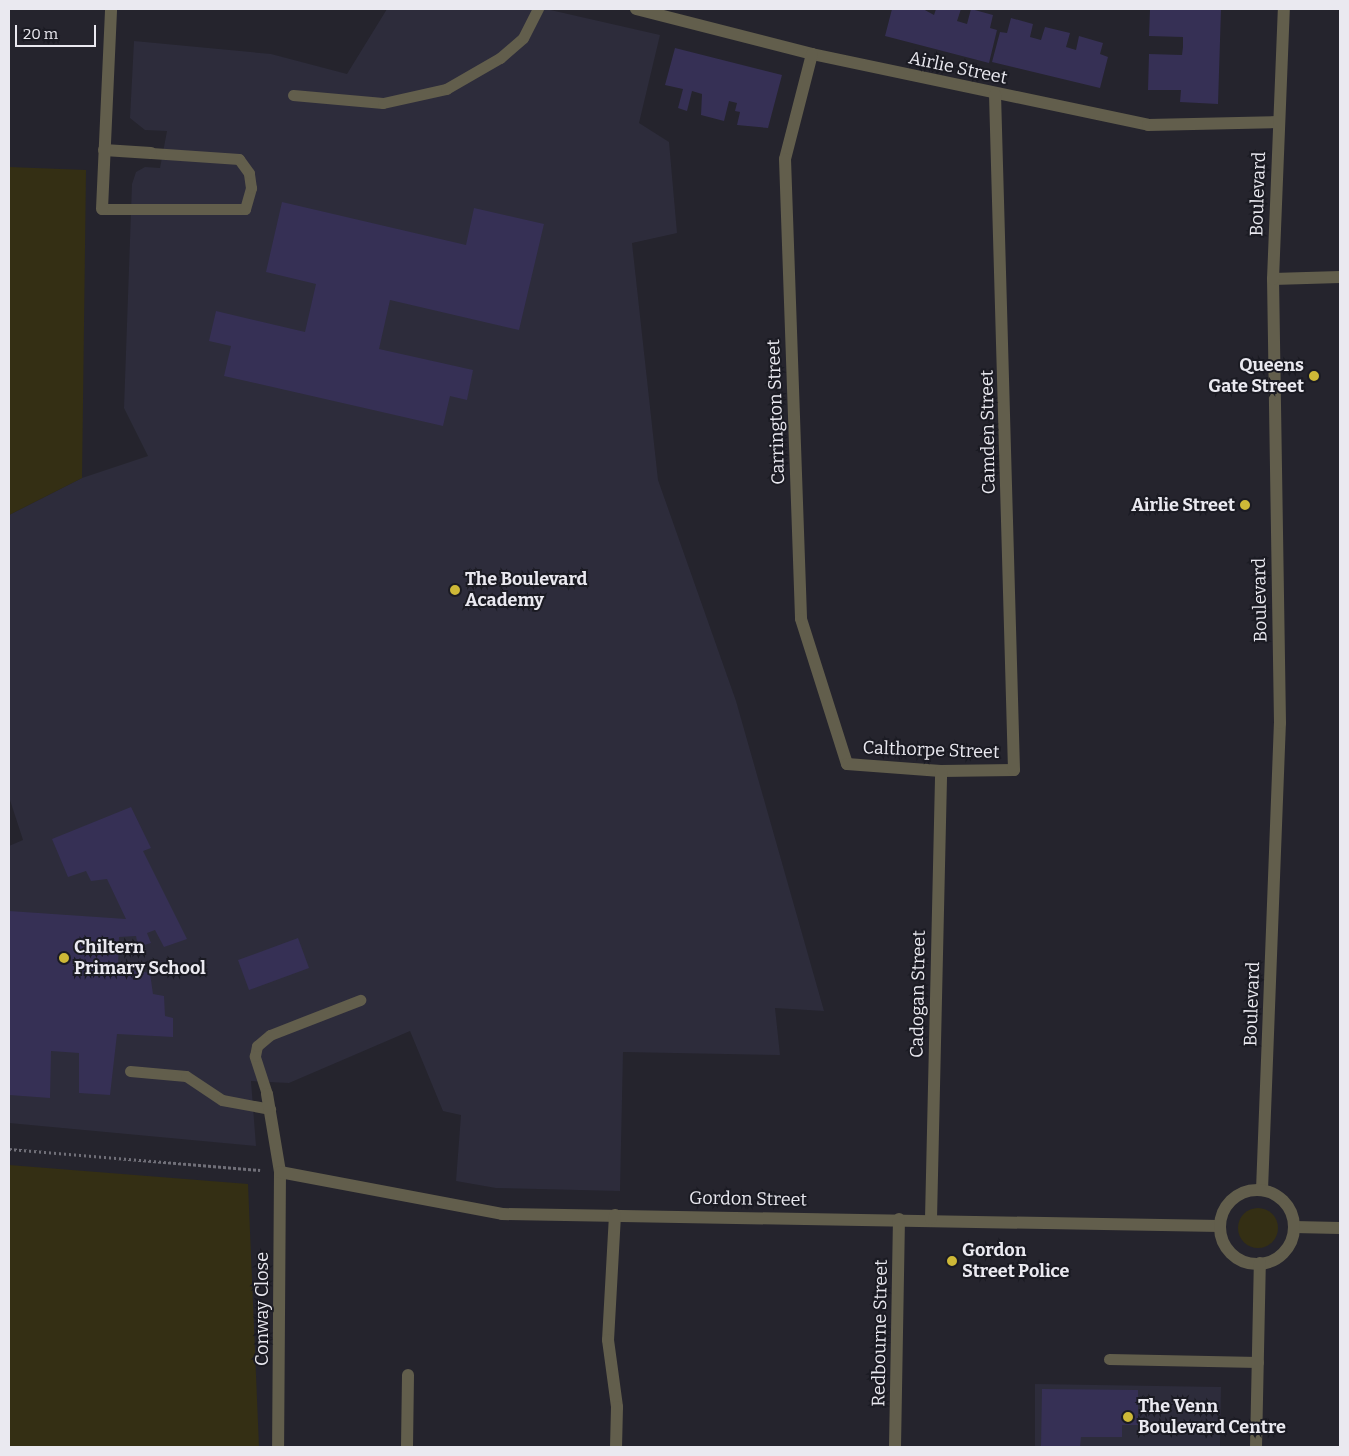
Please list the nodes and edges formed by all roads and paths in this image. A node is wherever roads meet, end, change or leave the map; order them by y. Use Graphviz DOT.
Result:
graph roads {
  1 [pos="111,9"];
  2 [pos="538,9"];
  3 [pos="636,9"];
  4 [pos="1284,9"];
  5 [pos="812,54"];
  6 [pos="995,94"];
  7 [pos="294,95"];
  8 [pos="1278,122"];
  9 [pos="104,150"];
  10 [pos="151,153"];
  11 [pos="102,208"];
  12 [pos="1340,277"];
  13 [pos="1273,280"];
  14 [pos="847,764"];
  15 [pos="941,770"];
  16 [pos="1014,770"];
  17 [pos="360,1000"];
  18 [pos="130,1071"];
  19 [pos="267,1094"];
  20 [pos="270,1109"];
  21 [pos="9,1149"];
  22 [pos="280,1172"];
  23 [pos="1262,1190"];
  24 [pos="615,1215"];
  25 [pos="899,1219"];
  26 [pos="931,1219"];
  27 [pos="1220,1226"];
  28 [pos="1294,1228"];
  29 [pos="1340,1228"];
  30 [pos="1260,1263"];
  31 [pos="1109,1359"];
  32 [pos="1258,1362"];
  33 [pos="408,1375"];
  34 [pos="278,1447"];
  35 [pos="407,1447"];
  36 [pos="616,1447"];
  37 [pos="895,1447"];
  38 [pos="1256,1447"];
  1 -- 9 [label="street"];
  2 -- 7 [label="lane"];
  3 -- 5 [label="street, Airlie Street"];
  4 -- 8 [label="street, Boulevard"];
  5 -- 6 [label="street, Airlie Street"];
  5 -- 14 [label="street, Carrington Street"];
  6 -- 8 [label="street, Airlie Street"];
  6 -- 16 [label="street, Camden Street"];
  8 -- 13 [label="street, Boulevard"];
  9 -- 10 [label="street"];
  9 -- 11 [label="street"];
  10 -- 11 [label="lane"];
  12 -- 13 [label="street"];
  13 -- 23 [label="street, Boulevard"];
  14 -- 15 [label="street, Calthorpe Street"];
  15 -- 16 [label="street, Calthorpe Street"];
  15 -- 26 [label="street, Cadogan Street"];
  17 -- 19 [label="lane"];
  18 -- 20 [label="lane"];
  19 -- 20 [label="street, Conway Close"];
  20 -- 22 [label="street, Conway Close"];
  21 -- 22 [label="path"];
  22 -- 24 [label="street, Gordon Street"];
  22 -- 34 [label="street, Conway Close"];
  23 -- 27 [label="street"];
  23 -- 28 [label="street"];
  24 -- 25 [label="street, Gordon Street"];
  24 -- 36 [label="street"];
  25 -- 26 [label="street, Gordon Street"];
  25 -- 37 [label="street, Redbourne Street"];
  26 -- 27 [label="street, Gordon Street"];
  27 -- 30 [label="street"];
  28 -- 29 [label="street"];
  28 -- 30 [label="street"];
  30 -- 32 [label="street"];
  31 -- 32 [label="lane"];
  32 -- 38 [label="street"];
  33 -- 35 [label="street"];
}
